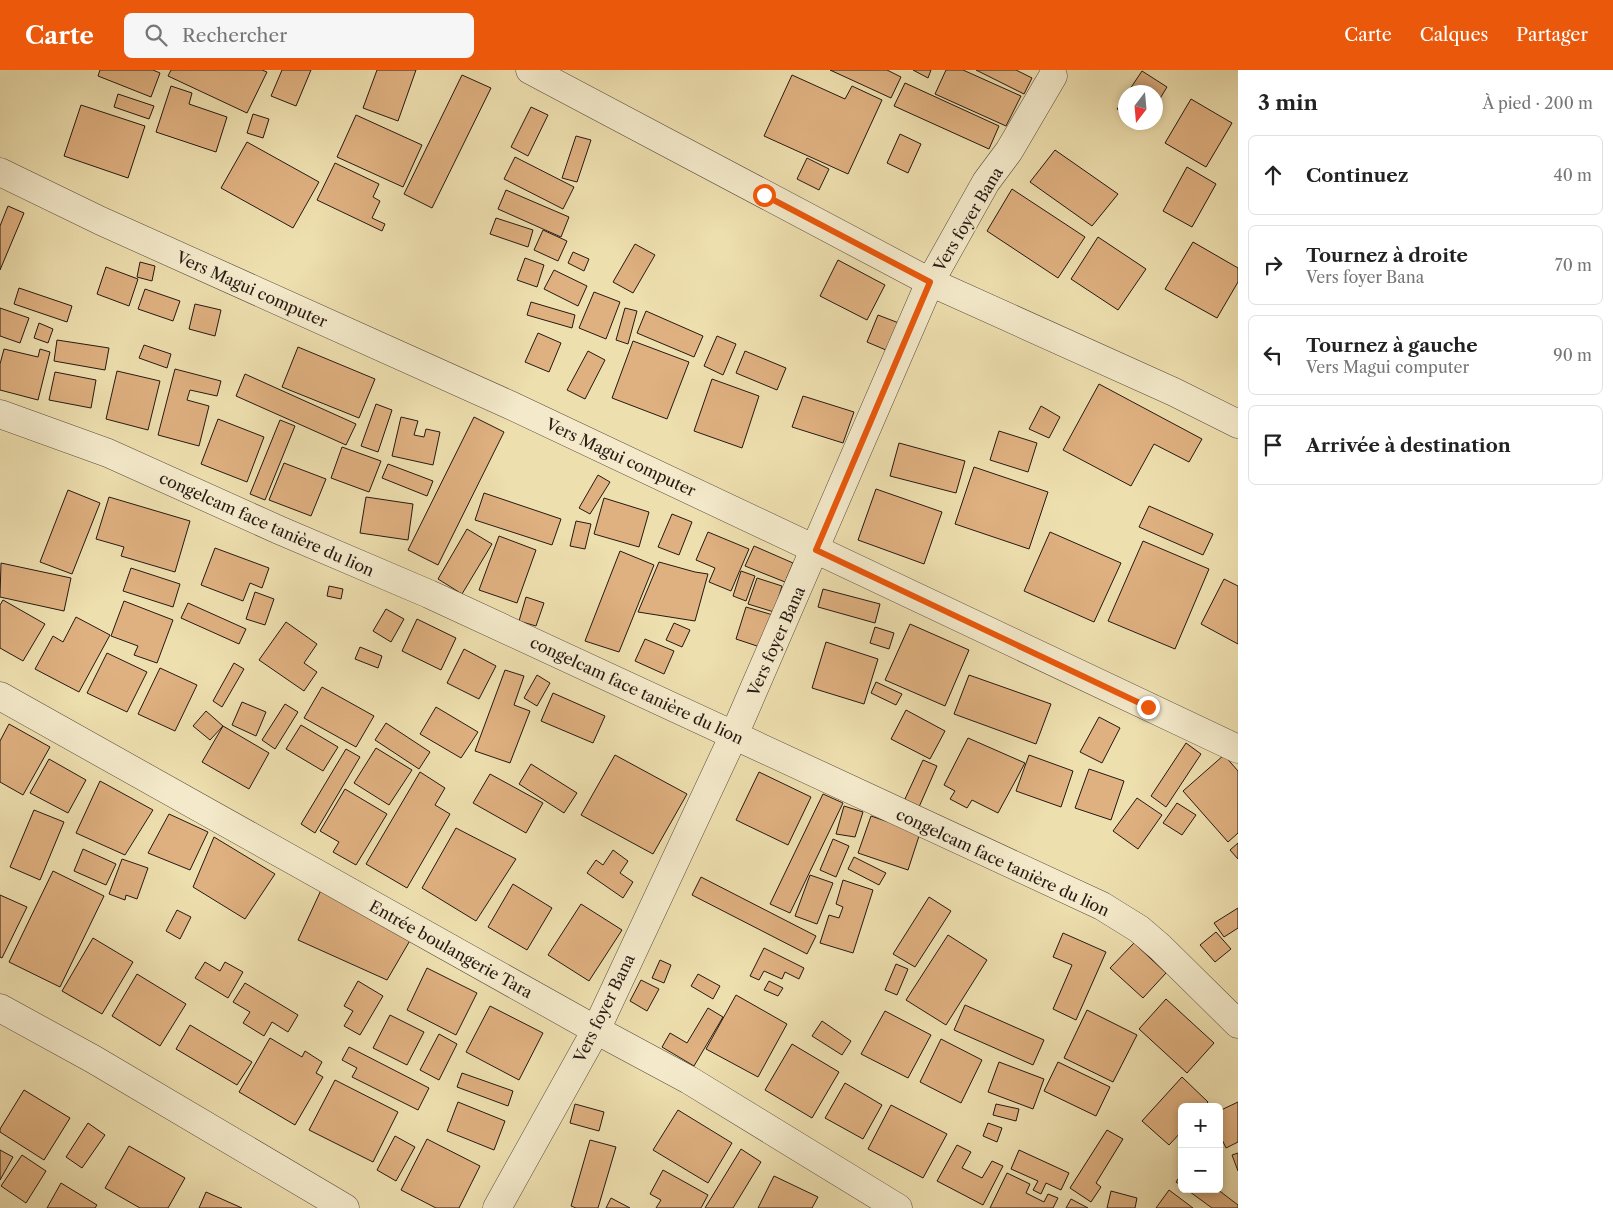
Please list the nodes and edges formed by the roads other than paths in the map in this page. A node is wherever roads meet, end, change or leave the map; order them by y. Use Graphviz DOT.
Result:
graph roads {
  1 [pos="530,70"];
  2 [pos="1053,76"];
  3 [pos="0,172"];
  4 [pos="930,282"];
  5 [pos="0,414"];
  6 [pos="1238,424"];
  7 [pos="816,550"];
  8 [pos="0,696"];
  9 [pos="734,735"];
  10 [pos="1238,749"];
  11 [pos="0,1008"];
  12 [pos="1238,1024"];
  13 [pos="596,1030"];
  14 [pos="345,1208"];
  15 [pos="497,1208"];
  16 [pos="898,1208"];
  1 -- 4 [label="street"];
  2 -- 4 [label="street, Vers foyer Bana"];
  3 -- 7 [label="street, Vers Magui computer"];
  4 -- 6 [label="street"];
  4 -- 7 [label="street, Vers foyer Bana"];
  5 -- 9 [label="street, congelcam face tanière du lion"];
  7 -- 9 [label="street, Vers foyer Bana"];
  7 -- 10 [label="street, Vers Magui computer"];
  8 -- 13 [label="street, Entrée boulangerie Tara"];
  9 -- 12 [label="street, congelcam face tanière du lion"];
  9 -- 13 [label="street, Vers foyer Bana"];
  11 -- 14 [label="street"];
  13 -- 15 [label="street, Vers foyer Bana"];
  13 -- 16 [label="street, Entrée boulangerie Tara"];
}
